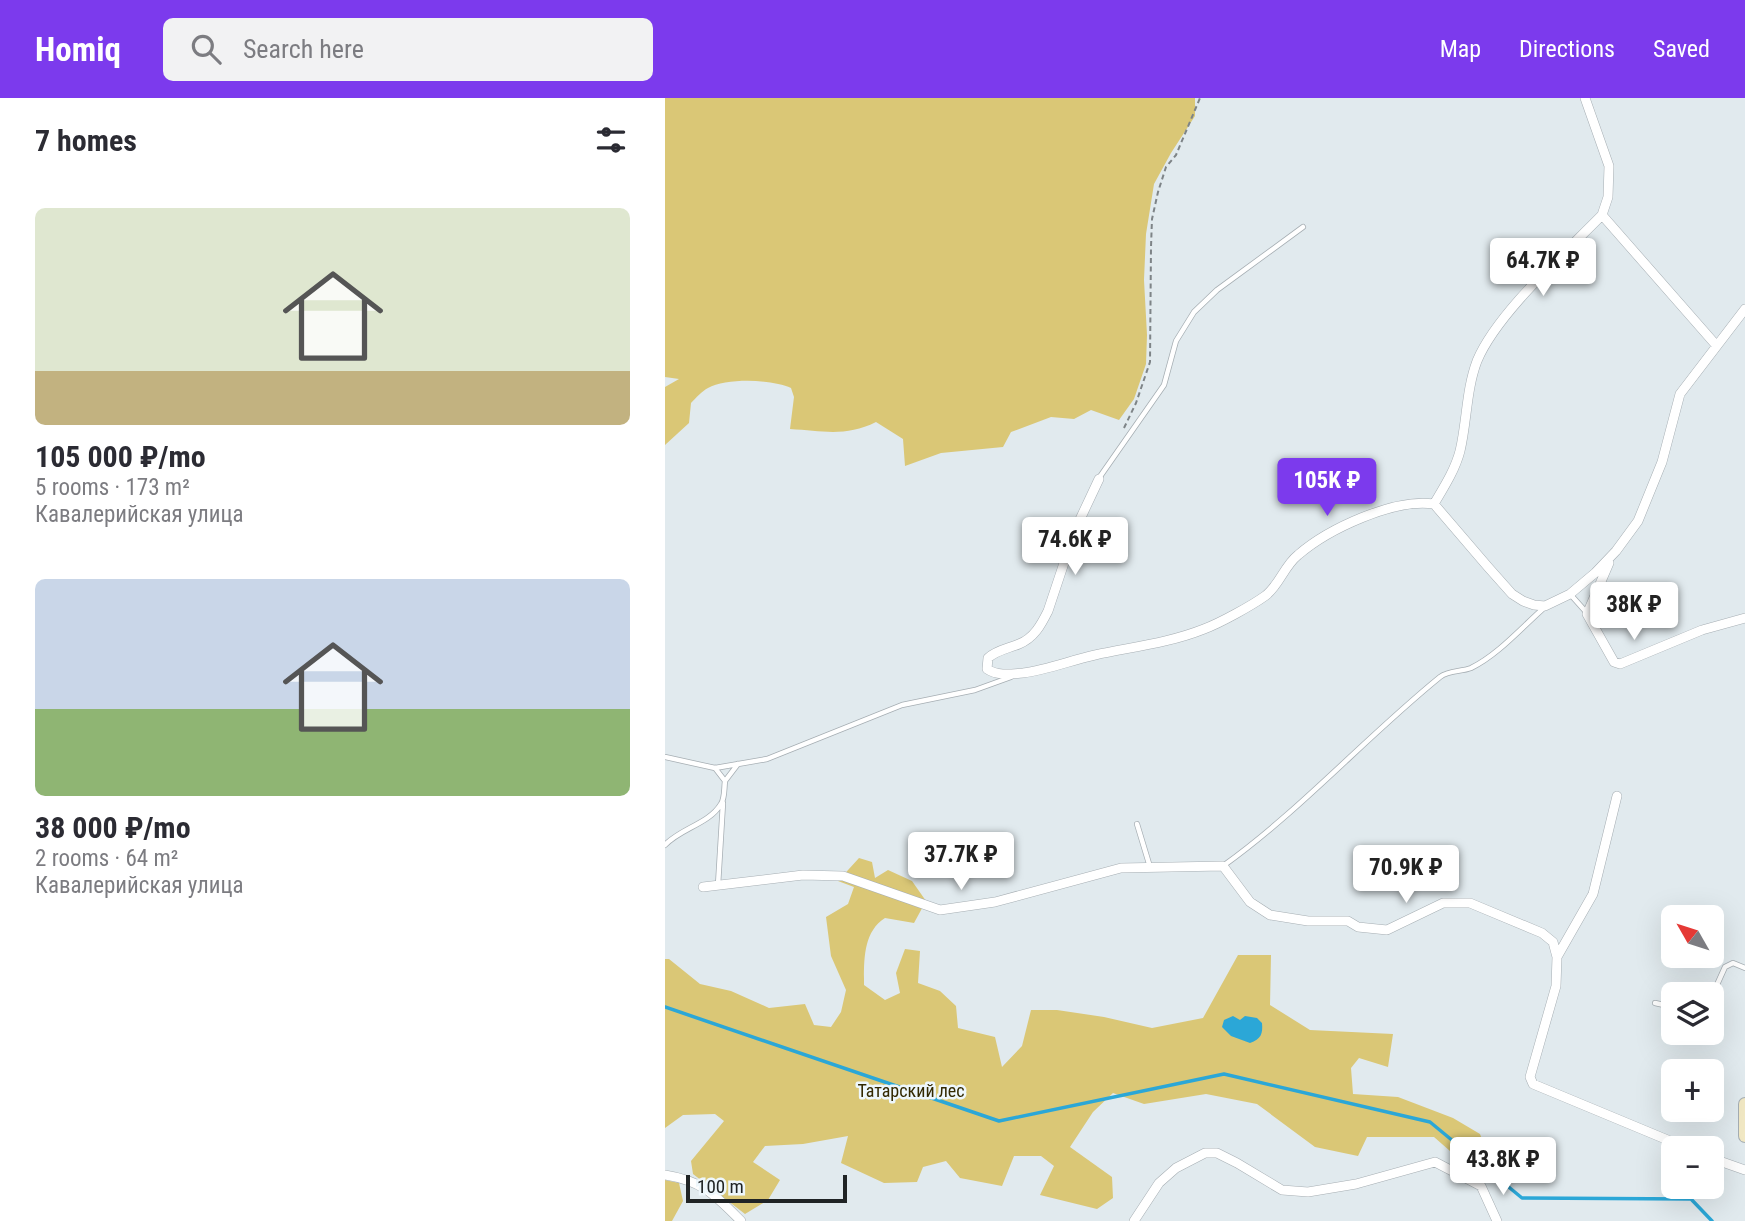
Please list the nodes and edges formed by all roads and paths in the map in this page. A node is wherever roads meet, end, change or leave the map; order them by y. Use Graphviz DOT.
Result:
graph roads {
  1 [pos="1200,98"];
  2 [pos="1585,98"];
  3 [pos="1602,215"];
  4 [pos="1303,226"];
  5 [pos="1745,309"];
  6 [pos="1716,345"];
  7 [pos="1120,435"];
  8 [pos="1099,479"];
  9 [pos="1434,504"];
  10 [pos="1616,551"];
  11 [pos="1570,594"];
  12 [pos="1545,606"];
  13 [pos="1587,614"];
  14 [pos="1745,618"];
  15 [pos="1025,673"];
  16 [pos="665,757"];
  17 [pos="739,764"];
  18 [pos="715,768"];
  19 [pos="725,781"];
  20 [pos="1617,796"];
  21 [pos="723,802"];
  22 [pos="1137,824"];
  23 [pos="665,845"];
  24 [pos="1223,866"];
  25 [pos="1150,868"];
  26 [pos="718,886"];
  27 [pos="703,887"];
  28 [pos="1557,957"];
  29 [pos="1745,968"];
  30 [pos="1718,982"];
  31 [pos="1655,1003"];
  32 [pos="1661,1004"];
  33 [pos="1745,1104"];
  34 [pos="1745,1136"];
  35 [pos="1661,1137"];
  36 [pos="1724,1163"];
  37 [pos="1745,1170"];
  38 [pos="665,1175"];
  39 [pos="741,1221"];
  40 [pos="1134,1221"];
  41 [pos="1497,1221"];
  1 -- 7 [label="path"];
  2 -- 3 [label="street"];
  3 -- 6 [label="street"];
  3 -- 9 [label="street"];
  4 -- 8 [label="lane"];
  5 -- 6 [label="street"];
  6 -- 10 [label="street"];
  8 -- 15 [label="street"];
  9 -- 12 [label="street"];
  9 -- 15 [label="street"];
  10 -- 11 [label="street"];
  10 -- 13 [label="street"];
  11 -- 12 [label="street"];
  11 -- 13 [label="lane"];
  12 -- 24 [label="lane"];
  13 -- 14 [label="street"];
  15 -- 17 [label="lane"];
  16 -- 18 [label="lane"];
  17 -- 18 [label="lane"];
  17 -- 19 [label="lane"];
  18 -- 19 [label="lane"];
  19 -- 21 [label="lane"];
  20 -- 28 [label="street"];
  21 -- 23 [label="lane"];
  21 -- 26 [label="lane"];
  22 -- 25 [label="lane"];
  24 -- 25 [label="street"];
  24 -- 28 [label="street"];
  25 -- 26 [label="street"];
  26 -- 27 [label="street"];
  28 -- 35 [label="street"];
  29 -- 30 [label="lane"];
  31 -- 32 [label="lane"];
  33 -- 34 [label="street"];
  36 -- 37 [label="street"];
  38 -- 39 [label="street"];
  40 -- 41 [label="street"];
}
